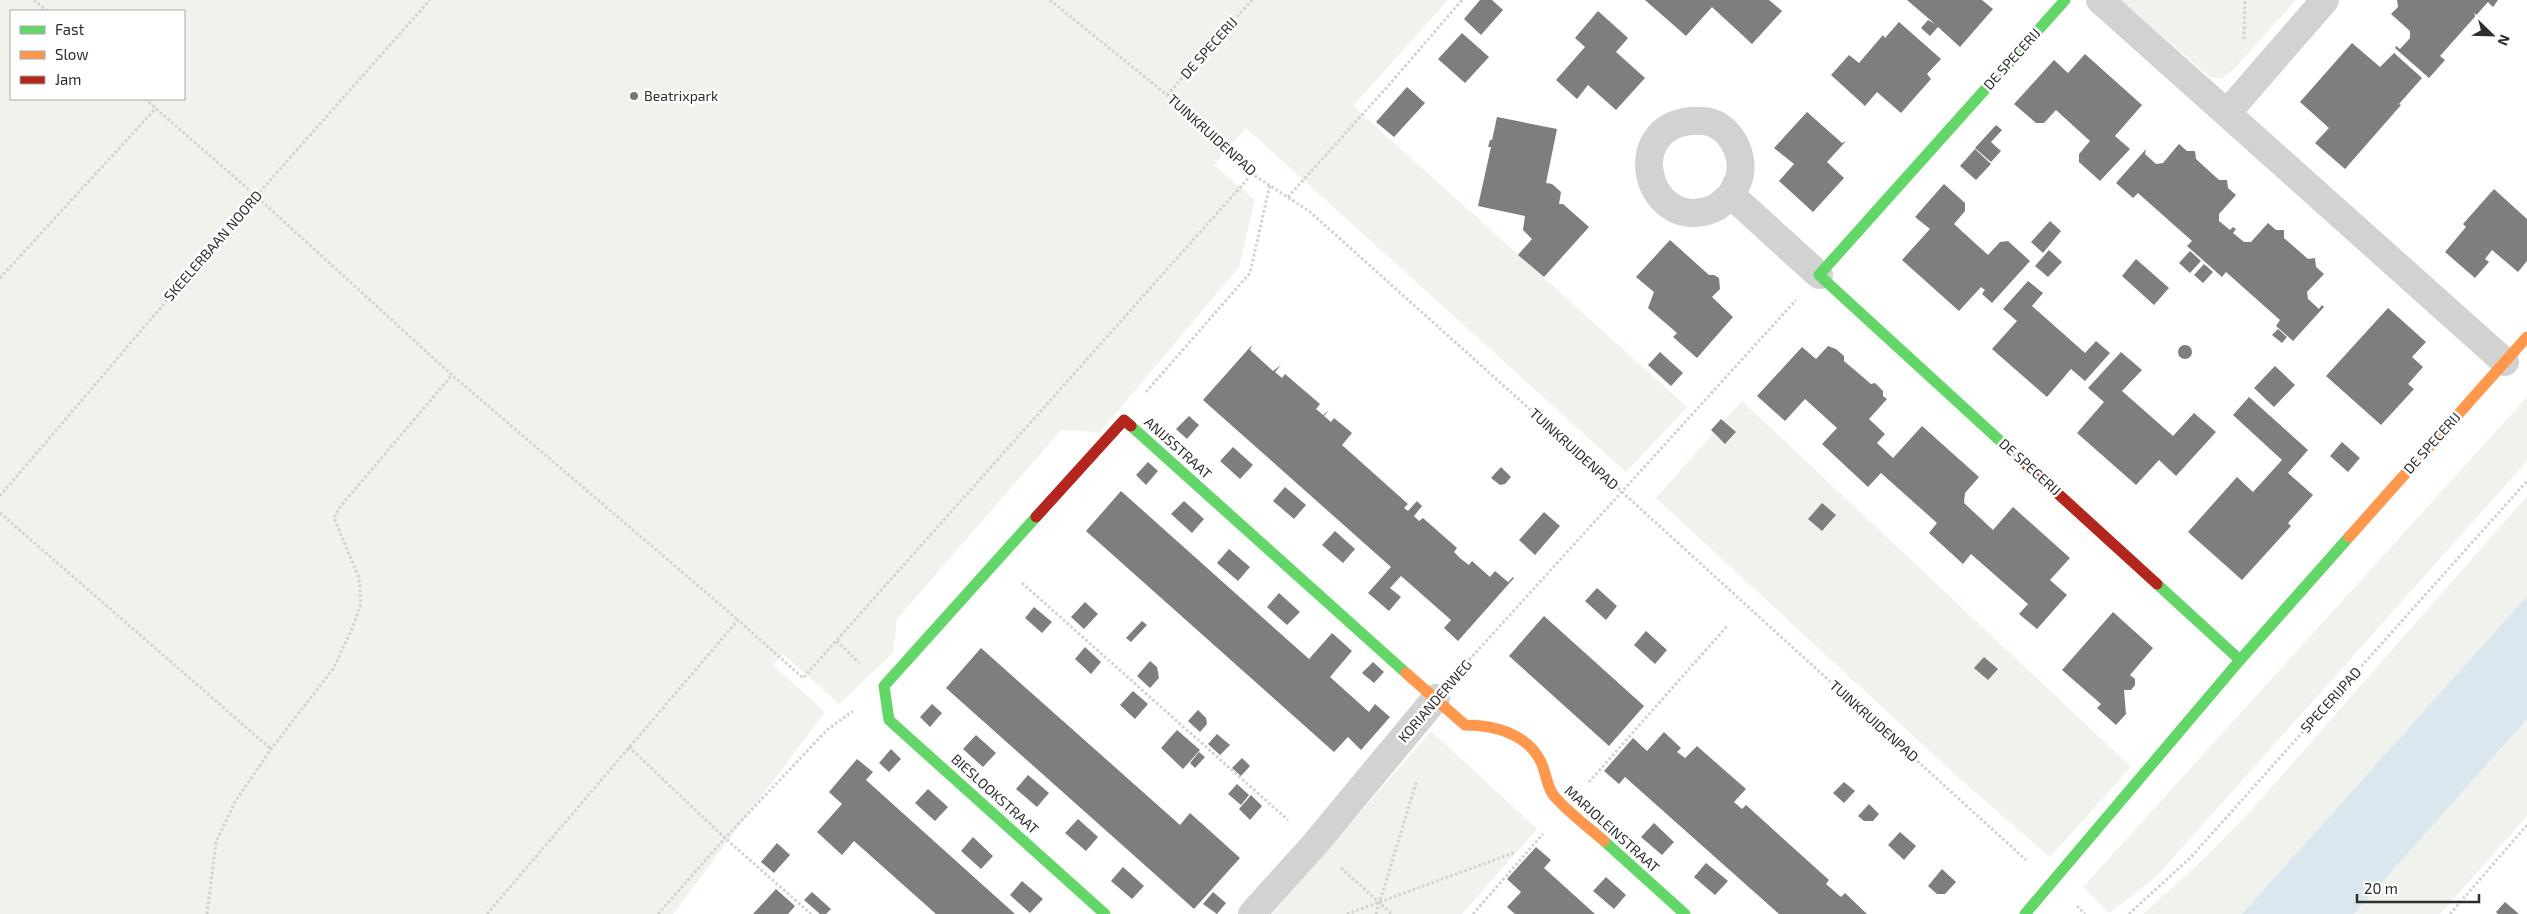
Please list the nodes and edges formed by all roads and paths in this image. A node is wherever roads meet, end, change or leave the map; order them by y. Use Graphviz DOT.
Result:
graph roads {
  1 [pos="34,0"];
  2 [pos="430,0"];
  3 [pos="1050,0"];
  4 [pos="1252,0"];
  5 [pos="1462,0"];
  6 [pos="2064,0"];
  7 [pos="2100,0"];
  8 [pos="2325,0"];
  9 [pos="45,10"];
  10 [pos="1167,95"];
  11 [pos="146,100"];
  12 [pos="156,108"];
  13 [pos="2227,113"];
  14 [pos="1252,174"];
  15 [pos="1270,184"];
  16 [pos="1731,195"];
  17 [pos="256,196"];
  18 [pos="1288,197"];
  19 [pos="1819,275"];
  20 [pos="0,278"];
  21 [pos="2527,337"];
  22 [pos="2505,362"];
  23 [pos="452,374"];
  24 [pos="1124,420"];
  25 [pos="2527,481"];
  26 [pos="1621,491"];
  27 [pos="0,496"];
  28 [pos="0,513"];
  29 [pos="998,561"];
  30 [pos="738,620"];
  31 [pos="1728,625"];
  32 [pos="836,641"];
  33 [pos="2240,660"];
  34 [pos="884,686"];
  35 [pos="1436,698"];
  36 [pos="629,747"];
  37 [pos="271,749"];
  38 [pos="1419,774"];
  39 [pos="1566,808"];
  40 [pos="2527,825"];
  41 [pos="725,838"];
  42 [pos="1315,844"];
  43 [pos="1516,852"];
  44 [pos="2052,883"];
  45 [pos="1379,902"];
  46 [pos="207,914"];
  47 [pos="487,914"];
  48 [pos="658,914"];
  49 [pos="811,914"];
  50 [pos="1106,914"];
  51 [pos="1252,914"];
  52 [pos="1347,914"];
  53 [pos="1376,914"];
  54 [pos="1392,914"];
  55 [pos="1473,914"];
  56 [pos="1685,914"];
  57 [pos="2025,914"];
  58 [pos="2085,914"];
  59 [pos="2129,914"];
  60 [pos="2450,914"];
  1 -- 9 [label="path"];
  2 -- 17 [label="path, SKEELERBAAN NOORD"];
  3 -- 10 [label="path, TUINKRUIDENPAD"];
  4 -- 10 [label="path, DE SPECERIJ"];
  5 -- 18 [label="path"];
  6 -- 19 [label="street, DE SPECERIJ"];
  7 -- 13 [label="street"];
  8 -- 13 [label="street"];
  10 -- 14 [label="path, TUINKRUIDENPAD"];
  11 -- 12 [label="path"];
  12 -- 17 [label="path"];
  12 -- 20 [label="path"];
  13 -- 22 [label="street"];
  14 -- 15 [label="path, TUINKRUIDENPAD"];
  14 -- 32 [label="path"];
  15 -- 18 [label="path, TUINKRUIDENPAD"];
  15 -- 24 [label="path"];
  16 -- 19 [label="street, DE SPECERIJ"];
  17 -- 23 [label="path"];
  17 -- 27 [label="path, SKEELERBAAN NOORD"];
  18 -- 26 [label="path, TUINKRUIDENPAD"];
  19 -- 26 [label="path"];
  19 -- 33 [label="street, DE SPECERIJ"];
  21 -- 22 [label="street, DE SPECERIJ"];
  22 -- 33 [label="street, DE SPECERIJ"];
  23 -- 30 [label="path"];
  23 -- 37 [label="path"];
  24 -- 29 [label="street, ANIJSSTRAAT"];
  24 -- 35 [label="street, ANIJSSTRAAT"];
  25 -- 59 [label="path, SPECERIJPAD"];
  26 -- 35 [label="path, KORIANDERWEG"];
  26 -- 44 [label="path, TUINKRUIDENPAD"];
  28 -- 37 [label="path"];
  29 -- 34 [label="street, ANIJSSTRAAT"];
  29 -- 42 [label="path"];
  30 -- 32 [label="path"];
  30 -- 36 [label="path"];
  31 -- 39 [label="path"];
  32 -- 34 [label="path"];
  33 -- 44 [label="street, DE SPECERIJ"];
  34 -- 41 [label="path"];
  34 -- 50 [label="street, BIESLOOKSTRAAT"];
  35 -- 39 [label="street, MARJOLEINSTRAAT"];
  35 -- 42 [label="street, KORIANDERWEG"];
  36 -- 41 [label="path"];
  36 -- 47 [label="path"];
  37 -- 46 [label="path"];
  38 -- 45 [label="path"];
  39 -- 55 [label="path"];
  39 -- 56 [label="street, MARJOLEINSTRAAT"];
  40 -- 60 [label="path"];
  41 -- 48 [label="path"];
  41 -- 49 [label="path"];
  42 -- 45 [label="path"];
  42 -- 51 [label="street, KORIANDERWEG"];
  43 -- 45 [label="path"];
  44 -- 57 [label="street"];
  44 -- 58 [label="path, TUINKRUIDENPAD"];
  45 -- 52 [label="path"];
  45 -- 53 [label="path"];
  45 -- 54 [label="path"];
}
